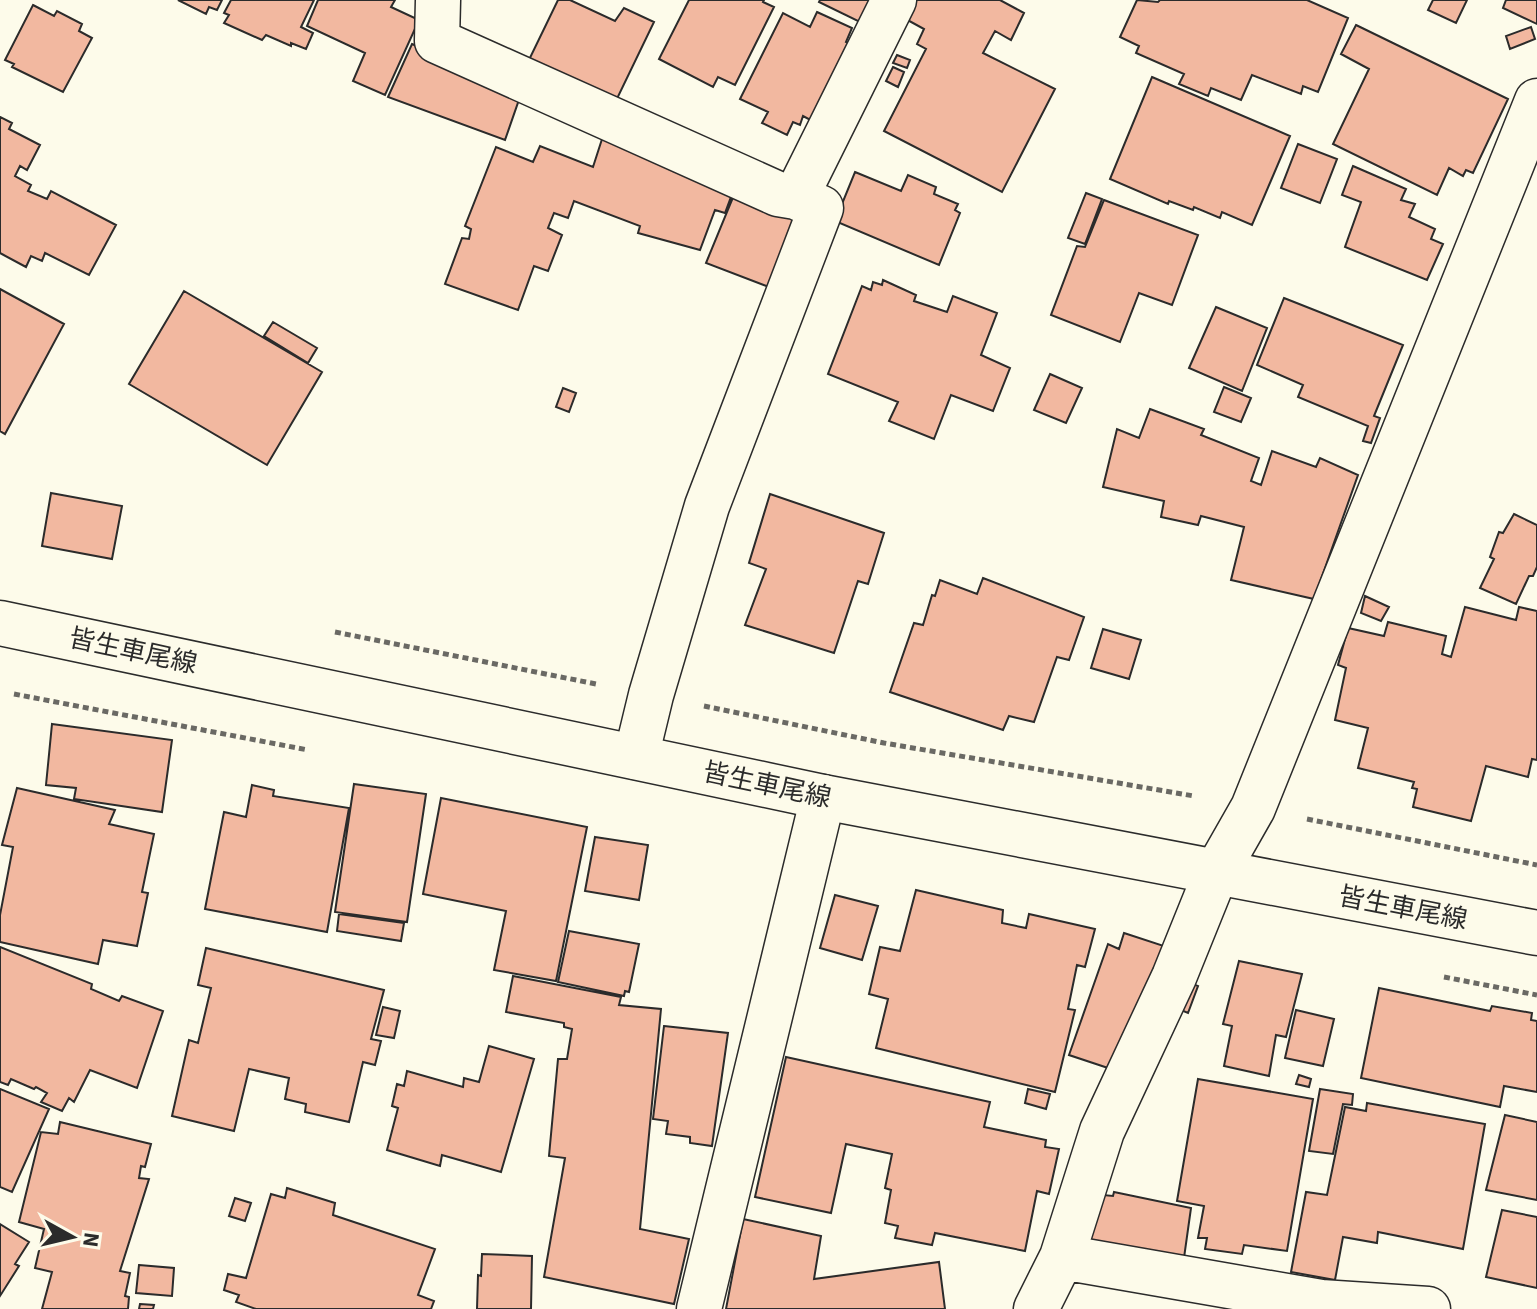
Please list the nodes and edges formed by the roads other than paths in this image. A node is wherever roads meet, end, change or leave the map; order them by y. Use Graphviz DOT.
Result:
graph roads {
  1 [pos="438,0"];
  2 [pos="894,0"];
  3 [pos="1537,101"];
  4 [pos="796,197"];
  5 [pos="0,623"];
  6 [pos="636,757"];
  7 [pos="823,797"];
  8 [pos="1216,873"];
  9 [pos="1537,933"];
  10 [pos="1062,1257"];
  11 [pos="1320,1305"];
  12 [pos="699,1309"];
  13 [pos="1036,1309"];
  14 [pos="1428,1309"];
  1 -- 4 [label="main road"];
  2 -- 4 [label="main road"];
  3 -- 8 [label="main road"];
  4 -- 6 [label="main road"];
  5 -- 6 [label="main road, 皆生車尾線"];
  6 -- 7 [label="main road, 皆生車尾線"];
  7 -- 8 [label="main road, 皆生車尾線"];
  7 -- 12 [label="main road"];
  8 -- 9 [label="main road, 皆生車尾線"];
  8 -- 10 [label="main road"];
  10 -- 11 [label="main road"];
  10 -- 13 [label="main road"];
  11 -- 14 [label="main road"];
}
